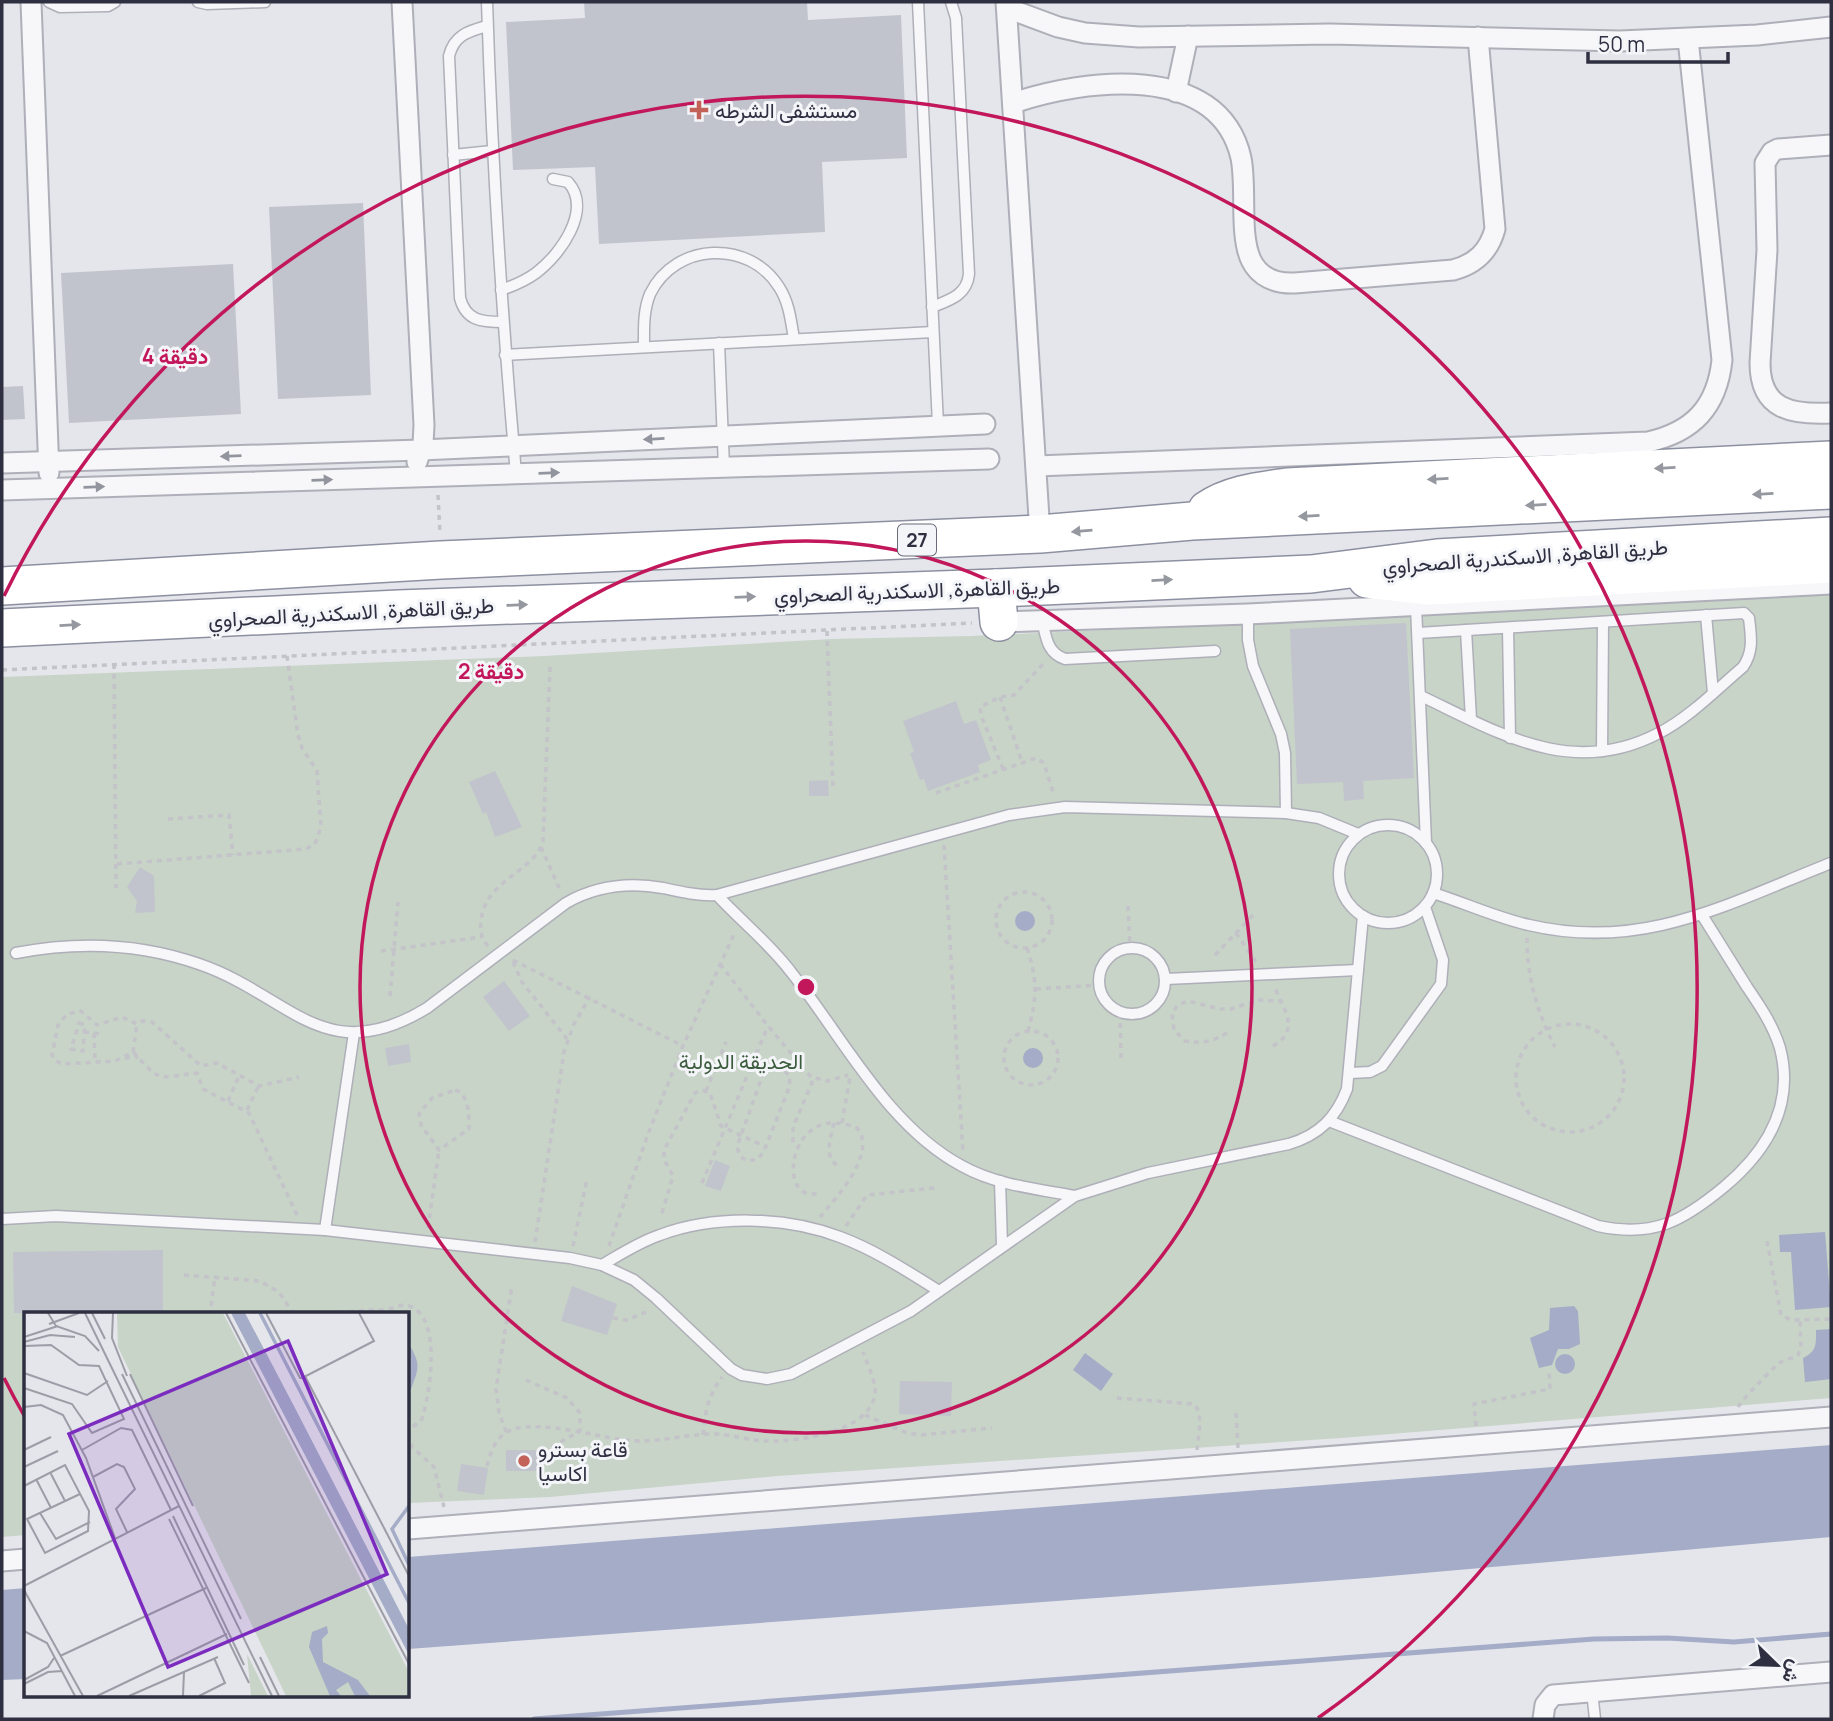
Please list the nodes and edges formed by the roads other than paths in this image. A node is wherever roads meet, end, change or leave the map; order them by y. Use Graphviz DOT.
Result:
graph roads {
  1 [pos="31,2"];
  2 [pos="49,2"];
  3 [pos="115,2"];
  4 [pos="198,2"];
  5 [pos="265,2"];
  6 [pos="402,2"];
  7 [pos="486,2"];
  8 [pos="918,2"];
  9 [pos="951,2"];
  10 [pos="1007,5"];
  11 [pos="487,26"];
  12 [pos="1831,27"];
  13 [pos="1188,36"];
  14 [pos="1478,37"];
  15 [pos="1688,39"];
  16 [pos="1176,92"];
  17 [pos="1013,103"];
  18 [pos="1831,145"];
  19 [pos="492,151"];
  20 [pos="453,155"];
  21 [pos="553,178"];
  22 [pos="501,290"];
  23 [pos="932,307"];
  24 [pos="503,322"];
  25 [pos="933,332"];
  26 [pos="794,339"];
  27 [pos="719,343"];
  28 [pos="643,347"];
  29 [pos="505,355"];
  30 [pos="1831,413"];
  31 [pos="985,424"];
  32 [pos="938,425"];
  33 [pos="722,436"];
  34 [pos="513,446"];
  35 [pos="421,450"];
  36 [pos="989,459"];
  37 [pos="1831,460"];
  38 [pos="48,462"];
  39 [pos="2,463"];
  40 [pos="1037,466"];
  41 [pos="724,467"];
  42 [pos="516,474"];
  43 [pos="413,477"];
  44 [pos="50,489"];
  45 [pos="2,490"];
  46 [pos="1831,490"];
  47 [pos="1192,521"];
  48 [pos="1040,534"];
  49 [pos="1831,536"];
  50 [pos="1831,564"];
  51 [pos="1335,572"];
  52 [pos="1831,584"];
  53 [pos="2,586"];
  54 [pos="998,605"];
  55 [pos="1416,606"];
  56 [pos="1248,614"];
  57 [pos="1706,615"];
  58 [pos="1042,621"];
  59 [pos="1603,622"];
  60 [pos="2,628"];
  61 [pos="1508,628"];
  62 [pos="1466,630"];
  63 [pos="1418,633"];
  64 [pos="1215,651"];
  65 [pos="1713,693"];
  66 [pos="1421,695"];
  67 [pos="1471,719"];
  68 [pos="1510,738"];
  69 [pos="1602,751"];
  70 [pos="1286,813"];
  71 [pos="1358,834"];
  72 [pos="1426,842"];
  73 [pos="1831,863"];
  74 [pos="1433,892"];
  75 [pos="717,895"];
  76 [pos="1425,907"];
  77 [pos="1702,915"];
  78 [pos="1363,916"];
  79 [pos="16,953"];
  80 [pos="1358,970"];
  81 [pos="1166,979"];
  82 [pos="354,1033"];
  83 [pos="1350,1073"];
  84 [pos="1329,1121"];
  85 [pos="1000,1181"];
  86 [pos="1075,1196"];
  87 [pos="2,1219"];
  88 [pos="325,1230"];
  89 [pos="1002,1245"];
  90 [pos="602,1265"];
  91 [pos="939,1292"];
  92 [pos="1831,1418"];
  93 [pos="410,1529"];
  94 [pos="24,1559"];
  95 [pos="2,1561"];
  96 [pos="1831,1672"];
  97 [pos="1592,1691"];
  98 [pos="1549,1709"];
  99 [pos="1543,1719"];
  100 [pos="1595,1719"];
  1 -- 38 [label="street"];
  2 -- 3 [label="lane"];
  4 -- 5 [label="lane"];
  6 -- 35 [label="street"];
  7 -- 11 [label="lane"];
  8 -- 23 [label="lane"];
  9 -- 23 [label="lane"];
  10 -- 13 [label="street"];
  10 -- 17 [label="street"];
  11 -- 19 [label="lane"];
  11 -- 20 [label="lane"];
  12 -- 15 [label="street"];
  13 -- 14 [label="street"];
  13 -- 16 [label="street"];
  14 -- 15 [label="street"];
  14 -- 16 [label="street"];
  15 -- 40 [label="street"];
  16 -- 17 [label="street"];
  17 -- 40 [label="street"];
  18 -- 30 [label="street"];
  19 -- 20 [label="lane"];
  19 -- 22 [label="lane"];
  20 -- 24 [label="lane"];
  21 -- 22 [label="lane"];
  22 -- 24 [label="lane"];
  23 -- 25 [label="lane"];
  24 -- 29 [label="lane"];
  25 -- 26 [label="lane"];
  25 -- 32 [label="lane"];
  26 -- 27 [label="lane"];
  26 -- 28 [label="lane"];
  27 -- 28 [label="lane"];
  27 -- 33 [label="lane"];
  28 -- 29 [label="lane"];
  29 -- 34 [label="lane"];
  31 -- 32 [label="street"];
  32 -- 33 [label="street"];
  33 -- 34 [label="street, one-way"];
  33 -- 41 [label="lane"];
  34 -- 35 [label="street"];
  34 -- 42 [label="lane"];
  35 -- 38 [label="street, one-way"];
  35 -- 43 [label="street"];
  36 -- 41 [label="street"];
  37 -- 47 [label="highway, one-way"];
  38 -- 39 [label="street"];
  38 -- 44 [label="street"];
  40 -- 48 [label="street"];
  42 -- 41 [label="street, one-way"];
  42 -- 43 [label="street"];
  44 -- 43 [label="street, one-way"];
  44 -- 45 [label="street"];
  46 -- 47 [label="highway, 27, one-way"];
  47 -- 48 [label="highway, 27, one-way"];
  48 -- 53 [label="highway, 27"];
  49 -- 51 [label="highway, طريق القاهرة, الاسكندرية الصحراوي"];
  50 -- 51 [label="highway"];
  54 -- 51 [label="highway, طريق القاهرة, الاسكندرية الصحراوي, one-way"];
  52 -- 55 [label="street"];
  54 -- 58 [label="street"];
  60 -- 54 [label="highway, طريق القاهرة, الاسكندرية الصحراوي, one-way"];
  55 -- 56 [label="street"];
  55 -- 63 [label="lane"];
  56 -- 58 [label="street"];
  56 -- 70 [label="lane"];
  57 -- 59 [label="lane"];
  57 -- 65 [label="lane"];
  57 -- 65 [label="lane"];
  58 -- 64 [label="lane"];
  59 -- 61 [label="lane"];
  59 -- 69 [label="lane"];
  61 -- 62 [label="lane"];
  61 -- 68 [label="lane"];
  62 -- 63 [label="lane"];
  62 -- 67 [label="lane"];
  63 -- 66 [label="lane"];
  65 -- 69 [label="lane"];
  66 -- 67 [label="lane"];
  66 -- 72 [label="lane"];
  67 -- 68 [label="lane"];
  68 -- 69 [label="lane"];
  70 -- 71 [label="lane"];
  70 -- 75 [label="lane"];
  71 -- 72 [label="lane"];
  71 -- 78 [label="lane"];
  72 -- 74 [label="lane"];
  73 -- 77 [label="lane"];
  74 -- 76 [label="lane"];
  74 -- 77 [label="lane"];
  75 -- 82 [label="lane"];
  75 -- 85 [label="lane"];
  76 -- 78 [label="lane"];
  76 -- 83 [label="lane"];
  77 -- 84 [label="lane"];
  78 -- 80 [label="lane"];
  79 -- 82 [label="lane"];
  80 -- 81 [label="lane"];
  80 -- 83 [label="lane"];
  81 -- 81 [label="lane"];
  82 -- 88 [label="lane"];
  83 -- 84 [label="lane"];
  84 -- 86 [label="lane"];
  85 -- 86 [label="lane"];
  85 -- 89 [label="lane"];
  86 -- 89 [label="lane"];
  87 -- 88 [label="lane"];
  88 -- 90 [label="lane"];
  89 -- 91 [label="lane"];
  90 -- 91 [label="lane"];
  90 -- 91 [label="lane"];
  92 -- 93 [label="street"];
  94 -- 95 [label="street"];
  96 -- 97 [label="street"];
  97 -- 98 [label="street"];
  97 -- 100 [label="lane"];
  98 -- 99 [label="street"];
}
